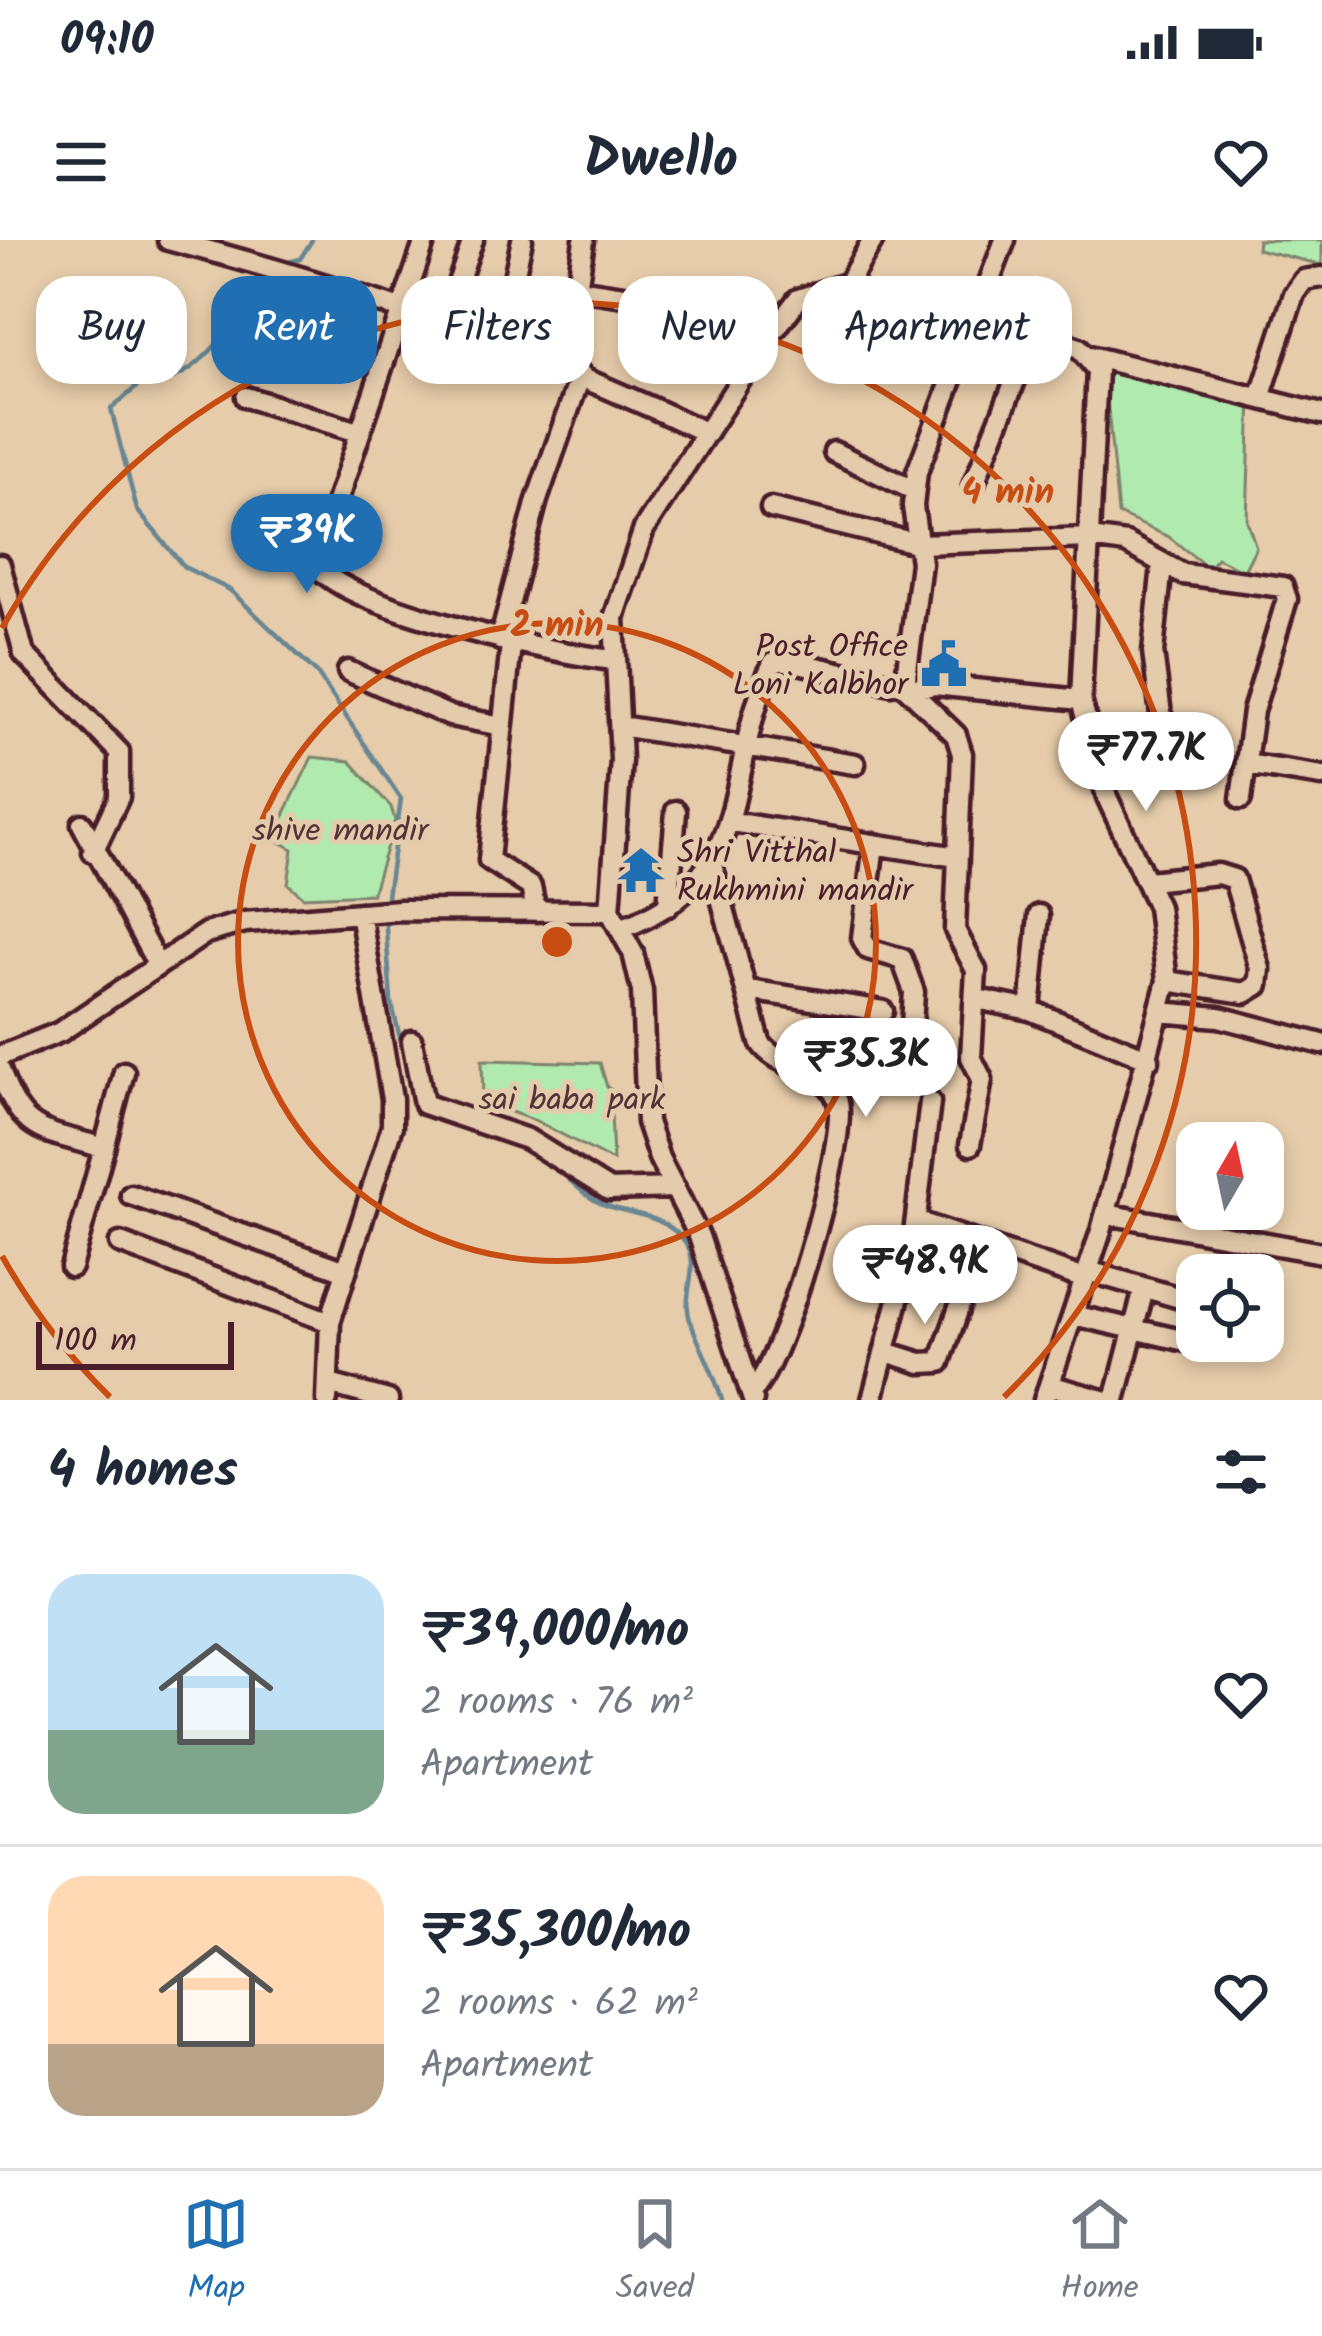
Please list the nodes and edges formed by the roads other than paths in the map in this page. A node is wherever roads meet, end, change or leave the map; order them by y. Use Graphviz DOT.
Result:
graph roads {
  1 [pos="168,240"];
  2 [pos="425,240"];
  3 [pos="473,240"];
  4 [pos="522,240"];
  5 [pos="584,240"];
  6 [pos="872,240"];
  7 [pos="1005,240"];
  8 [pos="460,276"];
  9 [pos="514,276"];
  10 [pos="579,276"];
  11 [pos="848,276"];
  12 [pos="992,276"];
  13 [pos="1322,277"];
  14 [pos="802,297"];
  15 [pos="400,307"];
  16 [pos="1072,349"];
  17 [pos="1090,356"];
  18 [pos="594,380"];
  19 [pos="569,384"];
  20 [pos="950,384"];
  21 [pos="1014,384"];
  22 [pos="1262,395"];
  23 [pos="246,397"];
  24 [pos="1322,414"];
  25 [pos="358,432"];
  26 [pos="707,433"];
  27 [pos="834,452"];
  28 [pos="973,486"];
  29 [pos="913,490"];
  30 [pos="771,508"];
  31 [pos="1090,538"];
  32 [pos="920,544"];
  33 [pos="0,566"];
  34 [pos="1162,566"];
  35 [pos="506,642"];
  36 [pos="613,660"];
  37 [pos="349,671"];
  38 [pos="905,686"];
  39 [pos="1081,700"];
  40 [pos="502,726"];
  41 [pos="620,726"];
  42 [pos="1163,730"];
  43 [pos="751,743"];
  44 [pos="855,764"];
  45 [pos="1246,764"];
  46 [pos="1322,776"];
  47 [pos="1241,799"];
  48 [pos="676,811"];
  49 [pos="731,822"];
  50 [pos="82,824"];
  51 [pos="874,844"];
  52 [pos="93,852"];
  53 [pos="957,857"];
  54 [pos="711,861"];
  55 [pos="1148,881"];
  56 [pos="668,906"];
  57 [pos="536,910"];
  58 [pos="610,911"];
  59 [pos="367,912"];
  60 [pos="1039,915"];
  61 [pos="620,929"];
  62 [pos="157,962"];
  63 [pos="1167,981"];
  64 [pos="748,990"];
  65 [pos="976,998"];
  66 [pos="1030,1010"];
  67 [pos="883,1011"];
  68 [pos="1159,1012"];
  69 [pos="912,1026"];
  70 [pos="412,1041"];
  71 [pos="1322,1044"];
  72 [pos="0,1056"];
  73 [pos="1149,1059"];
  74 [pos="0,1070"];
  75 [pos="124,1072"];
  76 [pos="930,1102"];
  77 [pos="970,1145"];
  78 [pos="104,1148"];
  79 [pos="674,1188"];
  80 [pos="131,1196"];
  81 [pos="1106,1214"];
  82 [pos="916,1221"];
  83 [pos="119,1243"];
  84 [pos="1322,1253"];
  85 [pos="71,1267"];
  86 [pos="344,1270"];
  87 [pos="1086,1275"];
  88 [pos="1144,1289"];
  89 [pos="1176,1297"];
  90 [pos="962,1299"];
  91 [pos="1073,1315"];
  92 [pos="330,1322"];
  93 [pos="1132,1330"];
  94 [pos="1176,1339"];
  95 [pos="886,1352"];
  96 [pos="328,1392"];
  97 [pos="1047,1392"];
  98 [pos="752,1396"];
  99 [pos="388,1400"];
  100 [pos="872,1400"];
  101 [pos="1103,1400"];
  102 [pos="1115,1400"];
  1 -- 15 [label="street"];
  2 -- 15 [label="street"];
  3 -- 8 [label="street"];
  4 -- 9 [label="street"];
  5 -- 10 [label="street"];
  6 -- 11 [label="street"];
  7 -- 12 [label="street"];
  13 -- 22 [label="street"];
  14 -- 26 [label="street"];
  15 -- 25 [label="street"];
  16 -- 17 [label="street"];
  17 -- 22 [label="street"];
  17 -- 31 [label="street"];
  18 -- 26 [label="street"];
  19 -- 35 [label="street"];
  20 -- 29 [label="street"];
  21 -- 28 [label="street"];
  22 -- 24 [label="street"];
  23 -- 25 [label="street"];
  25 -- 35 [label="street"];
  26 -- 36 [label="street"];
  27 -- 29 [label="street"];
  29 -- 32 [label="street"];
  30 -- 32 [label="street"];
  31 -- 32 [label="street"];
  31 -- 34 [label="street"];
  31 -- 39 [label="street"];
  32 -- 38 [label="street"];
  33 -- 52 [label="street"];
  34 -- 42 [label="street"];
  34 -- 45 [label="street"];
  35 -- 36 [label="street"];
  35 -- 40 [label="street"];
  36 -- 41 [label="street"];
  37 -- 40 [label="street"];
  38 -- 39 [label="street"];
  38 -- 43 [label="street"];
  38 -- 53 [label="street"];
  39 -- 55 [label="street"];
  40 -- 57 [label="street"];
  41 -- 43 [label="street"];
  41 -- 58 [label="street"];
  43 -- 44 [label="street"];
  43 -- 49 [label="street"];
  45 -- 46 [label="street"];
  45 -- 47 [label="street"];
  48 -- 56 [label="street"];
  49 -- 51 [label="street"];
  49 -- 54 [label="street"];
  50 -- 52 [label="street"];
  51 -- 53 [label="street"];
  51 -- 69 [label="street"];
  52 -- 62 [label="street"];
  53 -- 65 [label="street"];
  54 -- 56 [label="street"];
  54 -- 64 [label="street"];
  55 -- 63 [label="street"];
  55 -- 63 [label="street"];
  56 -- 61 [label="street"];
  57 -- 58 [label="street"];
  57 -- 59 [label="street"];
  58 -- 61 [label="street"];
  59 -- 62 [label="street"];
  59 -- 86 [label="street"];
  60 -- 66 [label="street"];
  61 -- 79 [label="street"];
  62 -- 72 [label="street"];
  63 -- 68 [label="street"];
  64 -- 67 [label="street"];
  64 -- 98 [label="street"];
  65 -- 66 [label="street"];
  65 -- 77 [label="street"];
  66 -- 73 [label="street"];
  68 -- 71 [label="street"];
  68 -- 73 [label="street"];
  70 -- 79 [label="street"];
  73 -- 81 [label="street"];
  74 -- 78 [label="street"];
  75 -- 78 [label="street"];
  76 -- 82 [label="street"];
  78 -- 85 [label="street"];
  79 -- 98 [label="street"];
  80 -- 86 [label="street"];
  81 -- 84 [label="street"];
  81 -- 87 [label="street"];
  82 -- 87 [label="street"];
  82 -- 95 [label="street"];
  83 -- 92 [label="street"];
  86 -- 92 [label="street"];
  87 -- 88 [label="street"];
  87 -- 91 [label="street"];
  88 -- 89 [label="street"];
  88 -- 93 [label="street"];
  90 -- 95 [label="street"];
  91 -- 93 [label="street"];
  91 -- 97 [label="street"];
  92 -- 96 [label="street"];
  93 -- 94 [label="street"];
  93 -- 102 [label="street"];
  95 -- 100 [label="street"];
  96 -- 99 [label="street"];
  97 -- 101 [label="street"];
}
